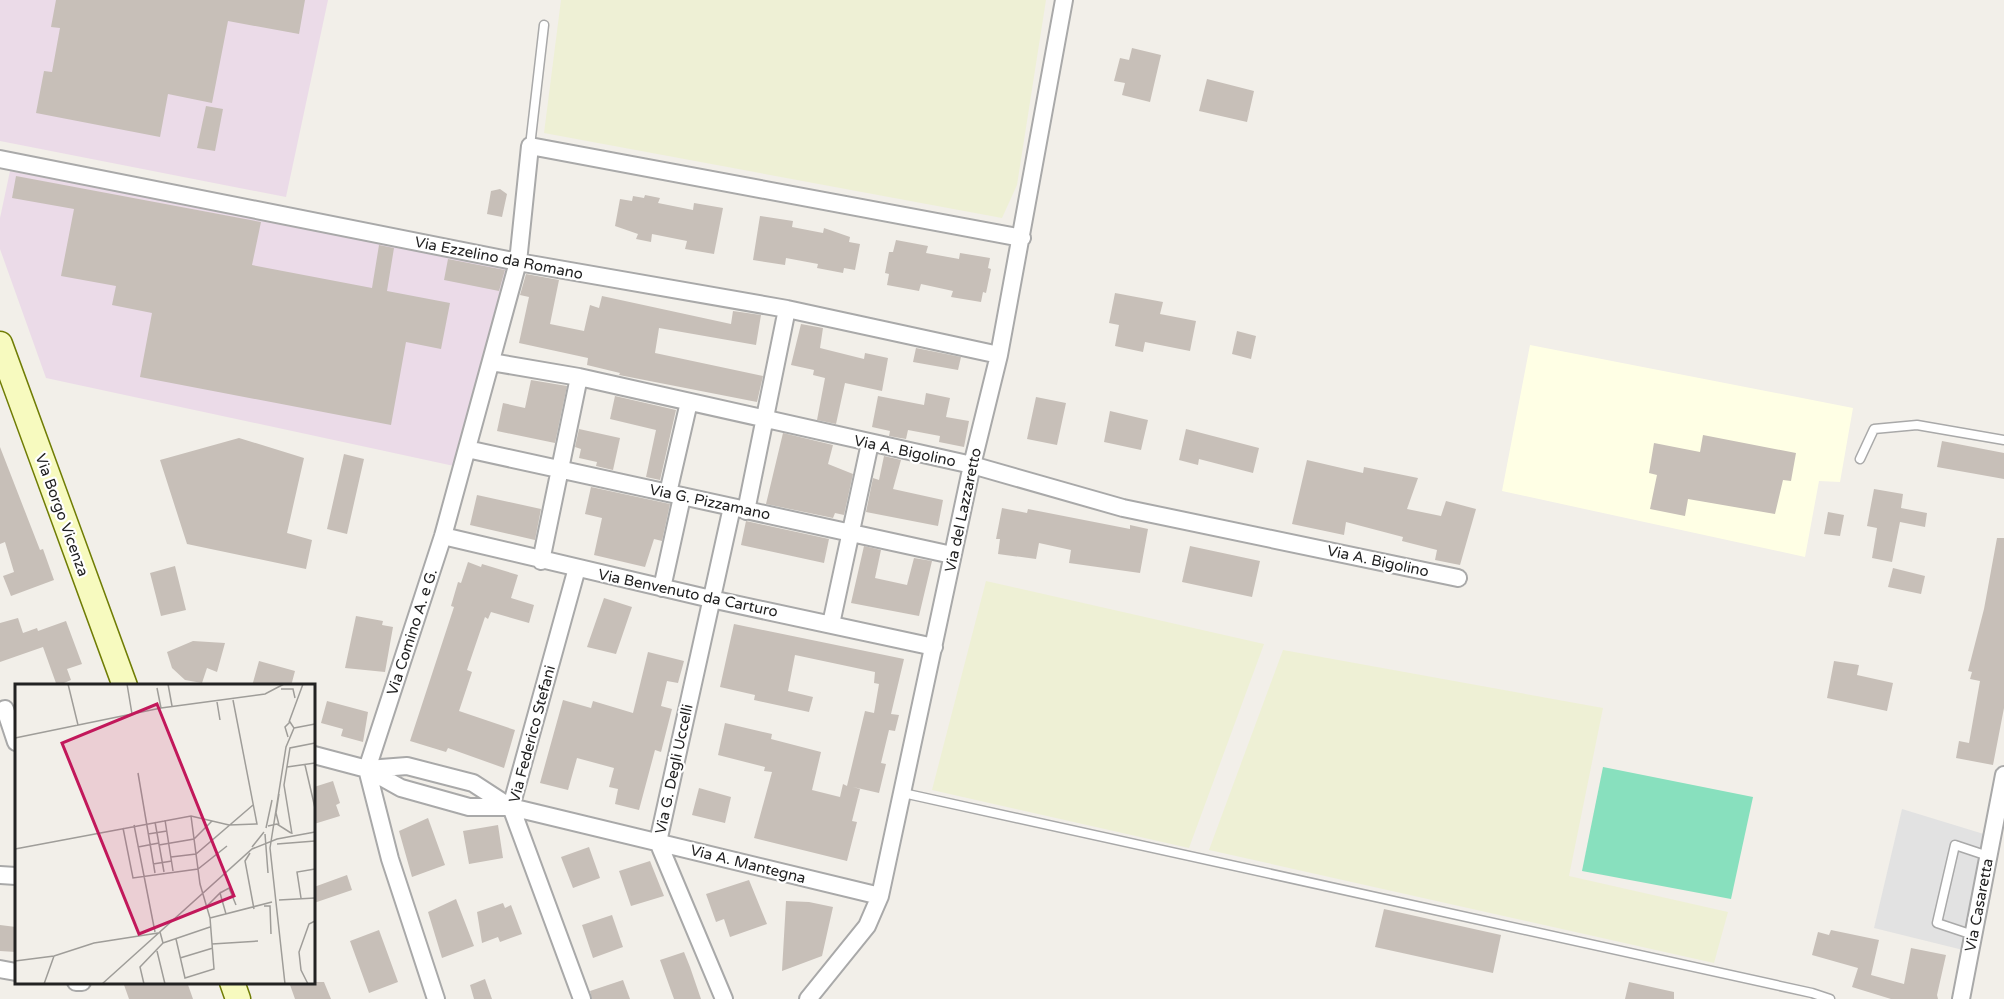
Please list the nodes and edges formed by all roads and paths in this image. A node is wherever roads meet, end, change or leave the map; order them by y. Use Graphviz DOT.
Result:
graph roads {
  1 [pos="1064,0"];
  2 [pos="544,25"];
  3 [pos="530,146"];
  4 [pos="0,159"];
  5 [pos="1022,238"];
  6 [pos="518,262"];
  7 [pos="787,309"];
  8 [pos="0,345"];
  9 [pos="999,355"];
  10 [pos="491,362"];
  11 [pos="579,377"];
  12 [pos="689,402"];
  13 [pos="764,420"];
  14 [pos="2004,440"];
  15 [pos="870,443"];
  16 [pos="467,449"];
  17 [pos="1860,459"];
  18 [pos="972,465"];
  19 [pos="560,471"];
  20 [pos="675,495"];
  21 [pos="739,509"];
  22 [pos="851,533"];
  23 [pos="443,537"];
  24 [pos="952,555"];
  25 [pos="541,561"];
  26 [pos="577,568"];
  27 [pos="1458,578"];
  28 [pos="662,588"];
  29 [pos="711,599"];
  30 [pos="831,624"];
  31 [pos="934,647"];
  32 [pos="124,684"];
  33 [pos="7,709"];
  34 [pos="15,738"];
  35 [pos="315,755"];
  36 [pos="367,769"];
  37 [pos="2004,775"];
  38 [pos="903,793"];
  39 [pos="511,807"];
  40 [pos="658,842"];
  41 [pos="1988,856"];
  42 [pos="0,875"];
  43 [pos="15,876"];
  44 [pos="880,896"];
  45 [pos="1973,934"];
  46 [pos="0,969"];
  47 [pos="15,972"];
  48 [pos="233,984"];
  49 [pos="238,999"];
  50 [pos="436,999"];
  51 [pos="582,999"];
  52 [pos="724,999"];
  53 [pos="808,999"];
  54 [pos="1830,999"];
  55 [pos="1961,999"];
  1 -- 5 [label="street, Via del Lazzaretto"];
  2 -- 3 [label="lane"];
  3 -- 5 [label="street"];
  3 -- 6 [label="street, Via Comino A. e G."];
  4 -- 6 [label="street, Via Ezzelino da Romano"];
  5 -- 9 [label="street, Via del Lazzaretto"];
  6 -- 7 [label="street, Via Ezzelino da Romano"];
  6 -- 10 [label="street, Via Comino A. e G."];
  7 -- 9 [label="street, Via Ezzelino da Romano"];
  7 -- 13 [label="street, Via G. Degli Uccelli"];
  8 -- 32 [label="street, Via Borgo Vicenza"];
  9 -- 18 [label="street, Via del Lazzaretto"];
  10 -- 11 [label="street, Via A. Bigolino"];
  10 -- 16 [label="street, Via Comino A. e G."];
  11 -- 12 [label="street, Via A. Bigolino"];
  11 -- 19 [label="street"];
  12 -- 13 [label="street, Via A. Bigolino"];
  12 -- 20 [label="street"];
  13 -- 15 [label="street, Via A. Bigolino"];
  13 -- 21 [label="street, Via G. Degli Uccelli"];
  14 -- 17 [label="lane"];
  15 -- 18 [label="street, Via A. Bigolino"];
  15 -- 22 [label="street"];
  16 -- 19 [label="street, Via G. Pizzamano"];
  16 -- 23 [label="street, Via Comino A. e G."];
  18 -- 24 [label="street, Via del Lazzaretto"];
  18 -- 27 [label="street, Via A. Bigolino"];
  19 -- 20 [label="street, Via G. Pizzamano"];
  19 -- 25 [label="street"];
  20 -- 21 [label="street, Via G. Pizzamano"];
  20 -- 28 [label="street"];
  21 -- 22 [label="street, Via G. Pizzamano"];
  21 -- 29 [label="street, Via G. Degli Uccelli"];
  22 -- 24 [label="street, Via G. Pizzamano"];
  22 -- 30 [label="street"];
  23 -- 25 [label="street, Via Benvenuto da Carturo"];
  23 -- 36 [label="street, Via Comino A. e G."];
  24 -- 31 [label="street, Via del Lazzaretto"];
  25 -- 26 [label="street, Via Benvenuto da Carturo"];
  26 -- 28 [label="street, Via Benvenuto da Carturo"];
  26 -- 39 [label="street, Via Federico Stefani"];
  28 -- 29 [label="street, Via Benvenuto da Carturo"];
  29 -- 30 [label="street, Via Benvenuto da Carturo"];
  29 -- 40 [label="street, Via G. Degli Uccelli"];
  30 -- 31 [label="street, Via Benvenuto da Carturo"];
  31 -- 38 [label="street, Via del Lazzaretto"];
  33 -- 34 [label="street"];
  35 -- 36 [label="street, Via A. Mantegna"];
  36 -- 39 [label="street, Via A. Mantegna"];
  36 -- 39 [label="street, Via A. Mantegna"];
  36 -- 50 [label="street"];
  37 -- 41 [label="street, Via Casaretta"];
  38 -- 44 [label="street, Via del Lazzaretto"];
  38 -- 54 [label="lane"];
  39 -- 40 [label="street, Via A. Mantegna"];
  39 -- 51 [label="street, Via Federico Stefani"];
  40 -- 44 [label="street, Via A. Mantegna"];
  40 -- 52 [label="street, Via G. Degli Uccelli"];
  41 -- 45 [label="street, Via Casaretta"];
  41 -- 45 [label="lane"];
  42 -- 43 [label="street"];
  44 -- 53 [label="street, Via del Lazzaretto"];
  45 -- 55 [label="street, Via Casaretta"];
  46 -- 47 [label="street"];
  48 -- 49 [label="street"];
}
